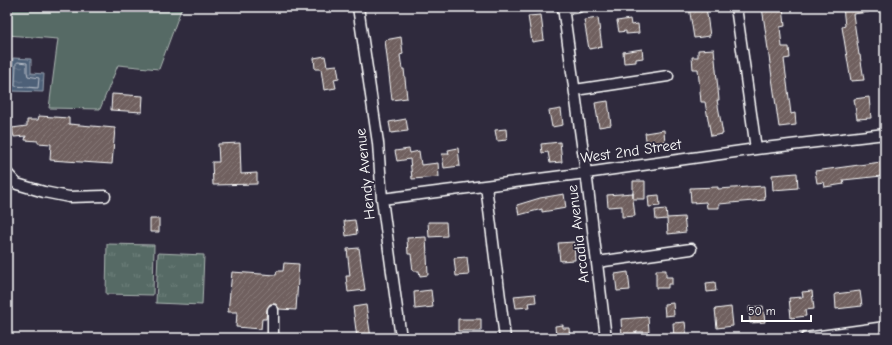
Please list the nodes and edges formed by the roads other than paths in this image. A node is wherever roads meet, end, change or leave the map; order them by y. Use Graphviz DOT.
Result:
graph roads {
  1 [pos="358,7"];
  2 [pos="578,7"];
  3 [pos="736,7"];
  4 [pos="563,8"];
  5 [pos="668,76"];
  6 [pos="576,90"];
  7 [pos="885,134"];
  8 [pos="756,149"];
  9 [pos="7,173"];
  10 [pos="586,173"];
  11 [pos="486,186"];
  12 [pos="105,196"];
  13 [pos="382,199"];
  14 [pos="691,249"];
  15 [pos="597,262"];
  16 [pos="273,310"];
  17 [pos="885,327"];
  18 [pos="273,338"];
  19 [pos="401,338"];
  20 [pos="505,338"];
  21 [pos="606,338"];
  22 [pos="806,338"];
  1 -- 13 [label="street, Hendy Avenue"];
  2 -- 4 [label="street"];
  3 -- 8 [label="street"];
  4 -- 6 [label="street, Arcadia Avenue"];
  5 -- 6 [label="street"];
  6 -- 10 [label="street, Arcadia Avenue"];
  7 -- 8 [label="street, West 2nd Street"];
  8 -- 10 [label="street, West 2nd Street"];
  9 -- 12 [label="street"];
  10 -- 11 [label="street, West 2nd Street"];
  10 -- 15 [label="street, Arcadia Avenue"];
  11 -- 13 [label="street, West 2nd Street"];
  11 -- 20 [label="street"];
  13 -- 19 [label="street, Hendy Avenue"];
  14 -- 15 [label="street"];
  15 -- 21 [label="street, Arcadia Avenue"];
  16 -- 18 [label="street"];
  17 -- 22 [label="street"];
}
